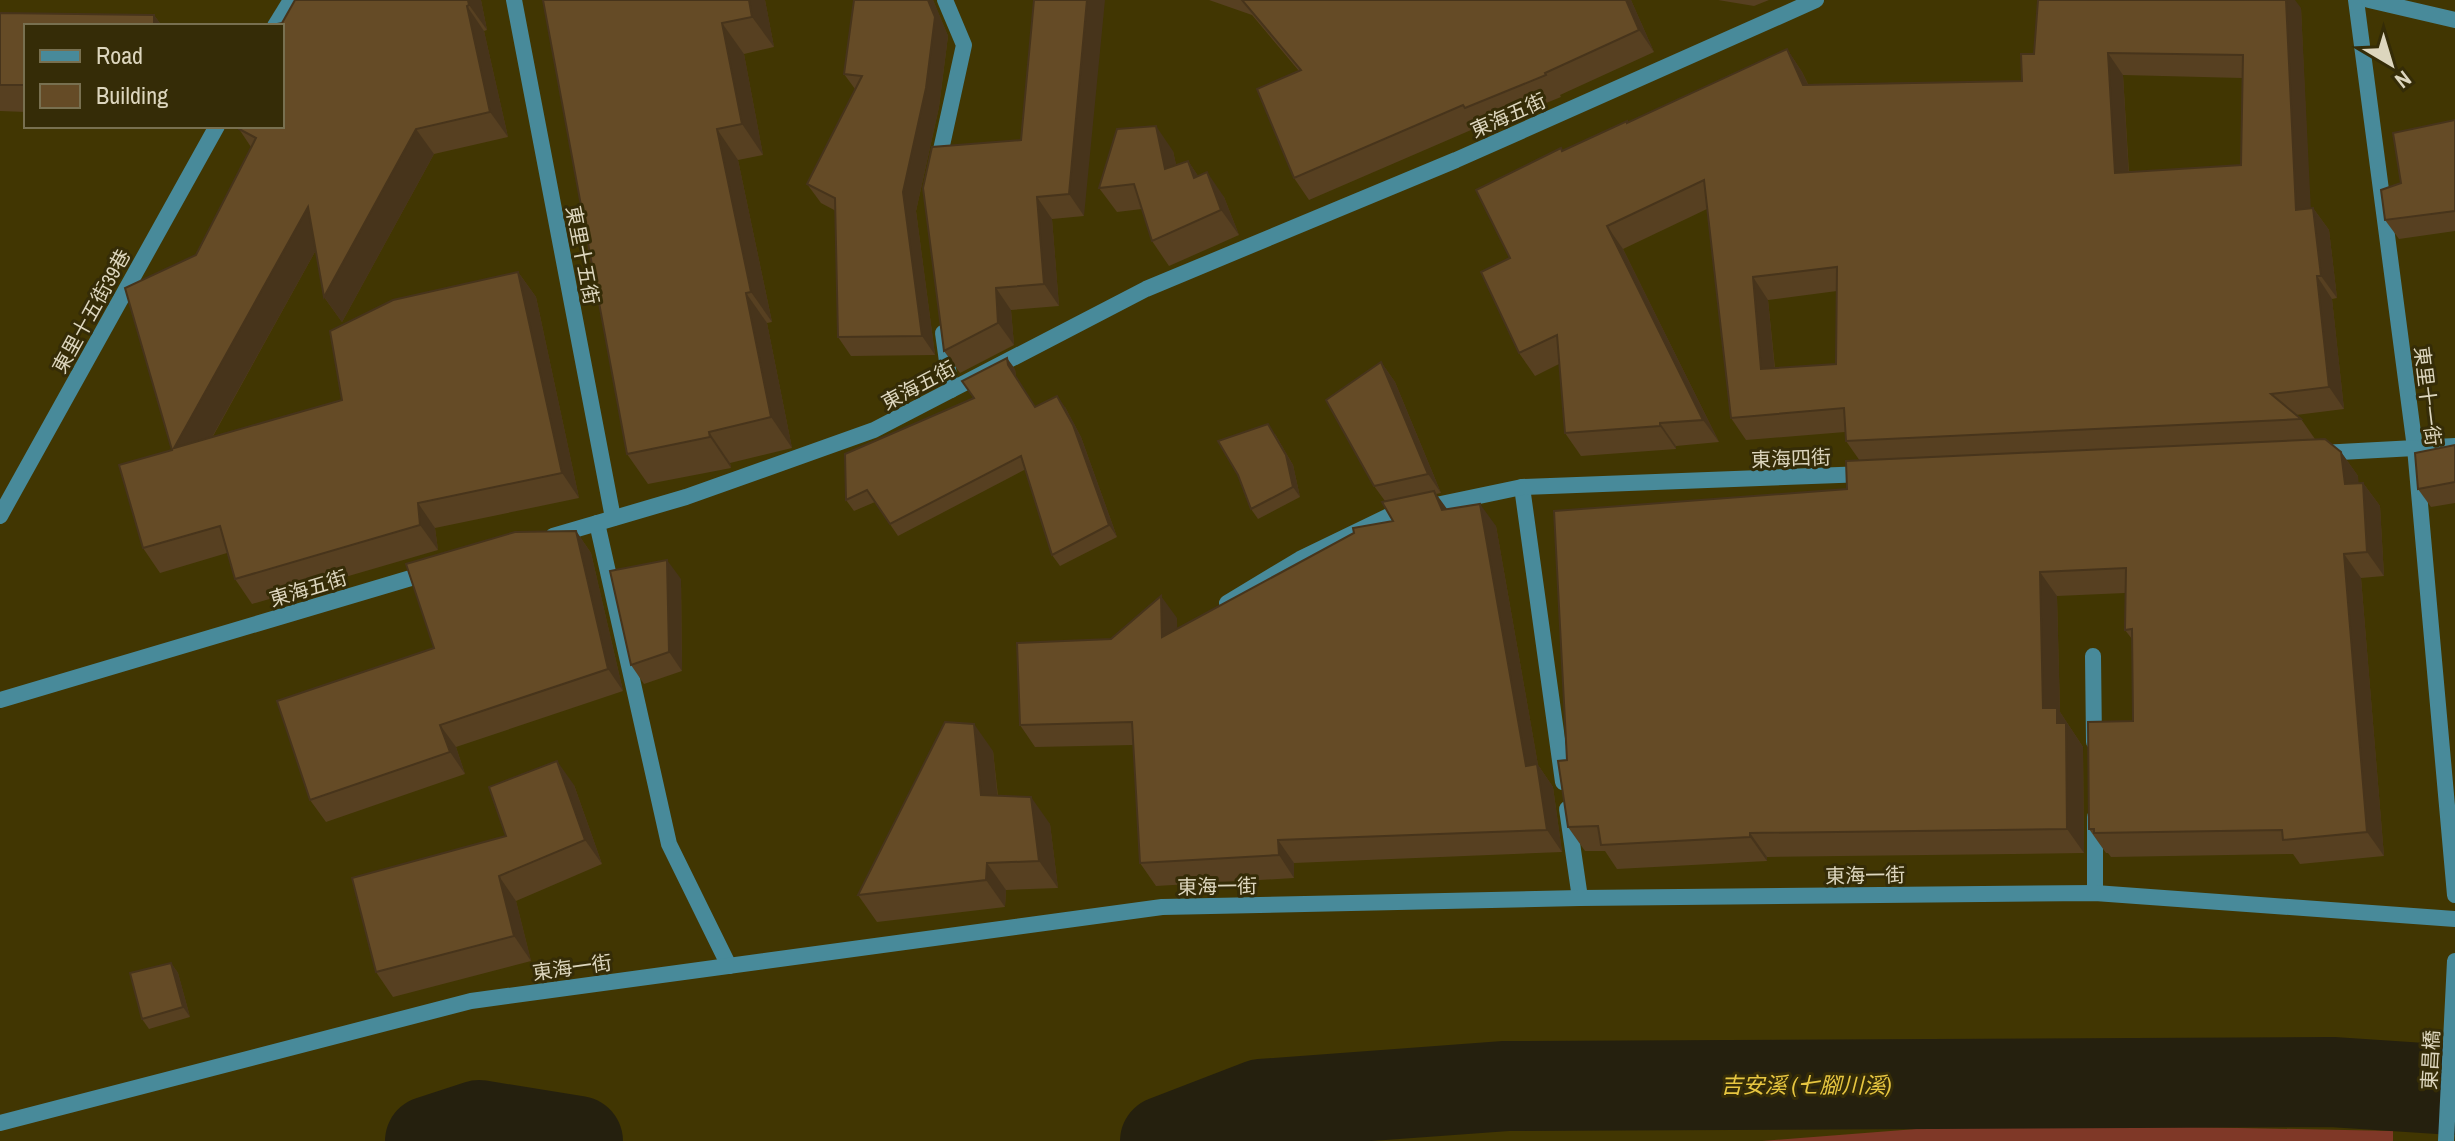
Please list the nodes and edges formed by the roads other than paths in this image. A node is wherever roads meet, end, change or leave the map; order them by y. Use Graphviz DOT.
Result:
graph roads {
  1 [pos="291,0"];
  2 [pos="514,0"];
  3 [pos="945,0"];
  4 [pos="1816,0"];
  5 [pos="2356,0"];
  6 [pos="2369,0"];
  7 [pos="2455,20"];
  8 [pos="276,24"];
  9 [pos="216,128"];
  10 [pos="934,180"];
  11 [pos="941,315"];
  12 [pos="951,390"];
  13 [pos="2455,446"];
  14 [pos="2415,448"];
  15 [pos="2305,453"];
  16 [pos="1880,474"];
  17 [pos="1522,487"];
  18 [pos="0,516"];
  19 [pos="605,520"];
  20 [pos="537,541"];
  21 [pos="447,568"];
  22 [pos="1211,613"];
  23 [pos="2093,656"];
  24 [pos="0,700"];
  25 [pos="2094,766"];
  26 [pos="2095,798"];
  27 [pos="2095,893"];
  28 [pos="2455,895"];
  29 [pos="1580,898"];
  30 [pos="2455,919"];
  31 [pos="2455,961"];
  32 [pos="729,966"];
  33 [pos="2454,980"];
  34 [pos="0,1123"];
  35 [pos="2446,1141"];
  1 -- 8 [label="street"];
  2 -- 19 [label="street, 東里十五街"];
  3 -- 10 [label="street"];
  4 -- 12 [label="street, 東海五街"];
  5 -- 14 [label="street, 東里十一街"];
  6 -- 7 [label="street"];
  9 -- 18 [label="street, 東里十五街39巷"];
  11 -- 12 [label="street"];
  12 -- 19 [label="street, 東海五街"];
  13 -- 14 [label="street"];
  14 -- 15 [label="street"];
  14 -- 28 [label="street, 東里十一街"];
  16 -- 17 [label="street, 東海四街"];
  17 -- 22 [label="street, 東海四街"];
  17 -- 29 [label="street"];
  19 -- 20 [label="street, 東海五街"];
  19 -- 32 [label="street, 東里十五街"];
  21 -- 24 [label="street, 東海五街"];
  23 -- 25 [label="street"];
  26 -- 27 [label="street"];
  27 -- 29 [label="street, 東海一街"];
  27 -- 30 [label="street, 東海一街"];
  29 -- 32 [label="street, 東海一街"];
  31 -- 33 [label="street"];
  32 -- 34 [label="street, 東海一街"];
  33 -- 35 [label="street, 東昌橋"];
}
